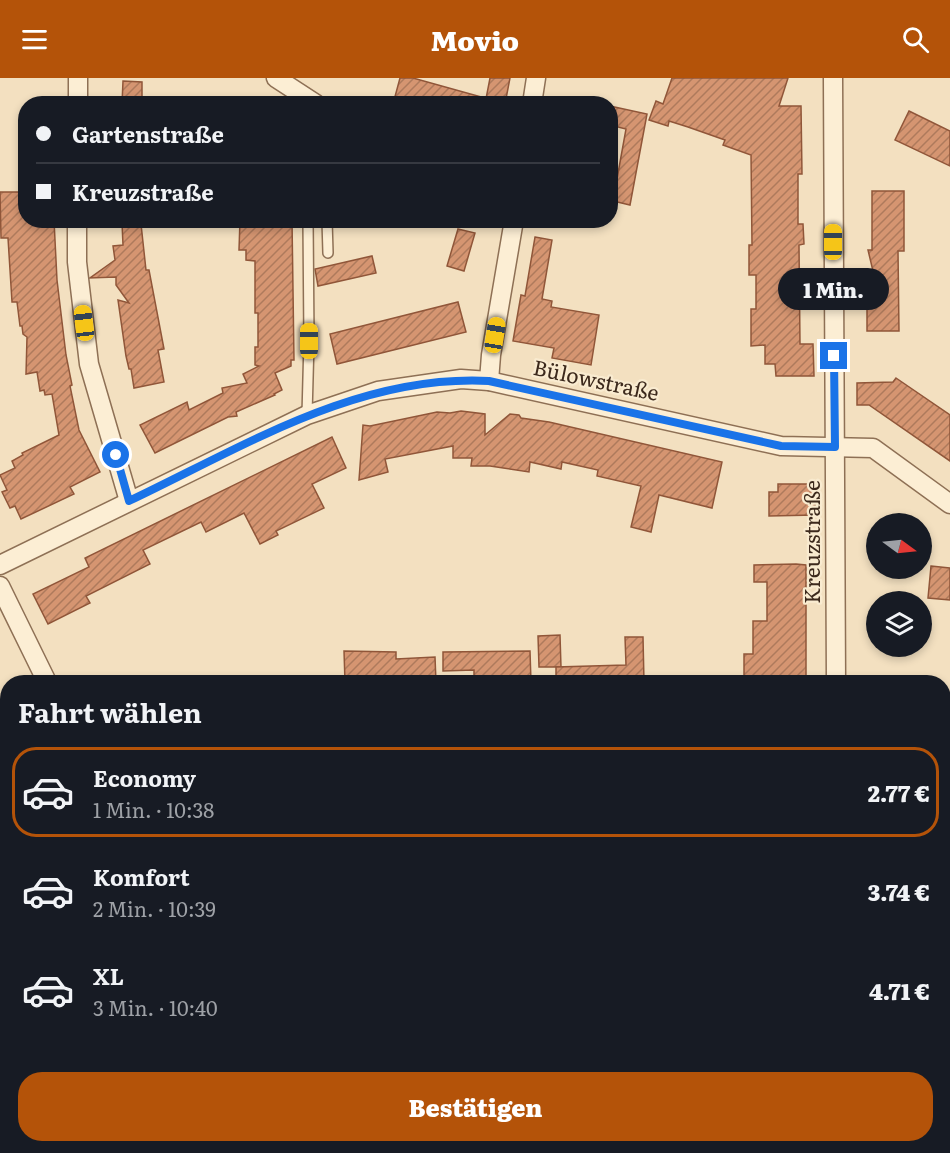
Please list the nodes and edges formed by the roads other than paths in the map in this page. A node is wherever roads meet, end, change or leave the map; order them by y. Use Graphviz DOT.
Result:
graph roads {
  1 [pos="78,78"];
  2 [pos="276,78"];
  3 [pos="536,78"];
  4 [pos="833,78"];
  5 [pos="78,96"];
  6 [pos="304,96"];
  7 [pos="533,96"];
  8 [pos="77,228"];
  9 [pos="308,228"];
  10 [pos="327,228"];
  11 [pos="513,228"];
  12 [pos="328,253"];
  13 [pos="489,381"];
  14 [pos="307,415"];
  15 [pos="835,447"];
  16 [pos="129,501"];
  17 [pos="950,504"];
  18 [pos="0,565"];
  19 [pos="0,586"];
  20 [pos="44,675"];
  21 [pos="836,675"];
  1 -- 5 [label="street"];
  2 -- 6 [label="street"];
  3 -- 7 [label="street"];
  4 -- 15 [label="street, Kreuzstraße"];
  8 -- 16 [label="street"];
  9 -- 14 [label="lane"];
  10 -- 12 [label="lane"];
  11 -- 13 [label="street"];
  13 -- 14 [label="street, Bülowstraße"];
  13 -- 15 [label="street, Bülowstraße"];
  14 -- 16 [label="street, Bülowstraße"];
  15 -- 17 [label="street, Bülowstraße"];
  15 -- 21 [label="street, Kreuzstraße"];
  16 -- 18 [label="street, Bülowstraße"];
  19 -- 20 [label="street"];
}
